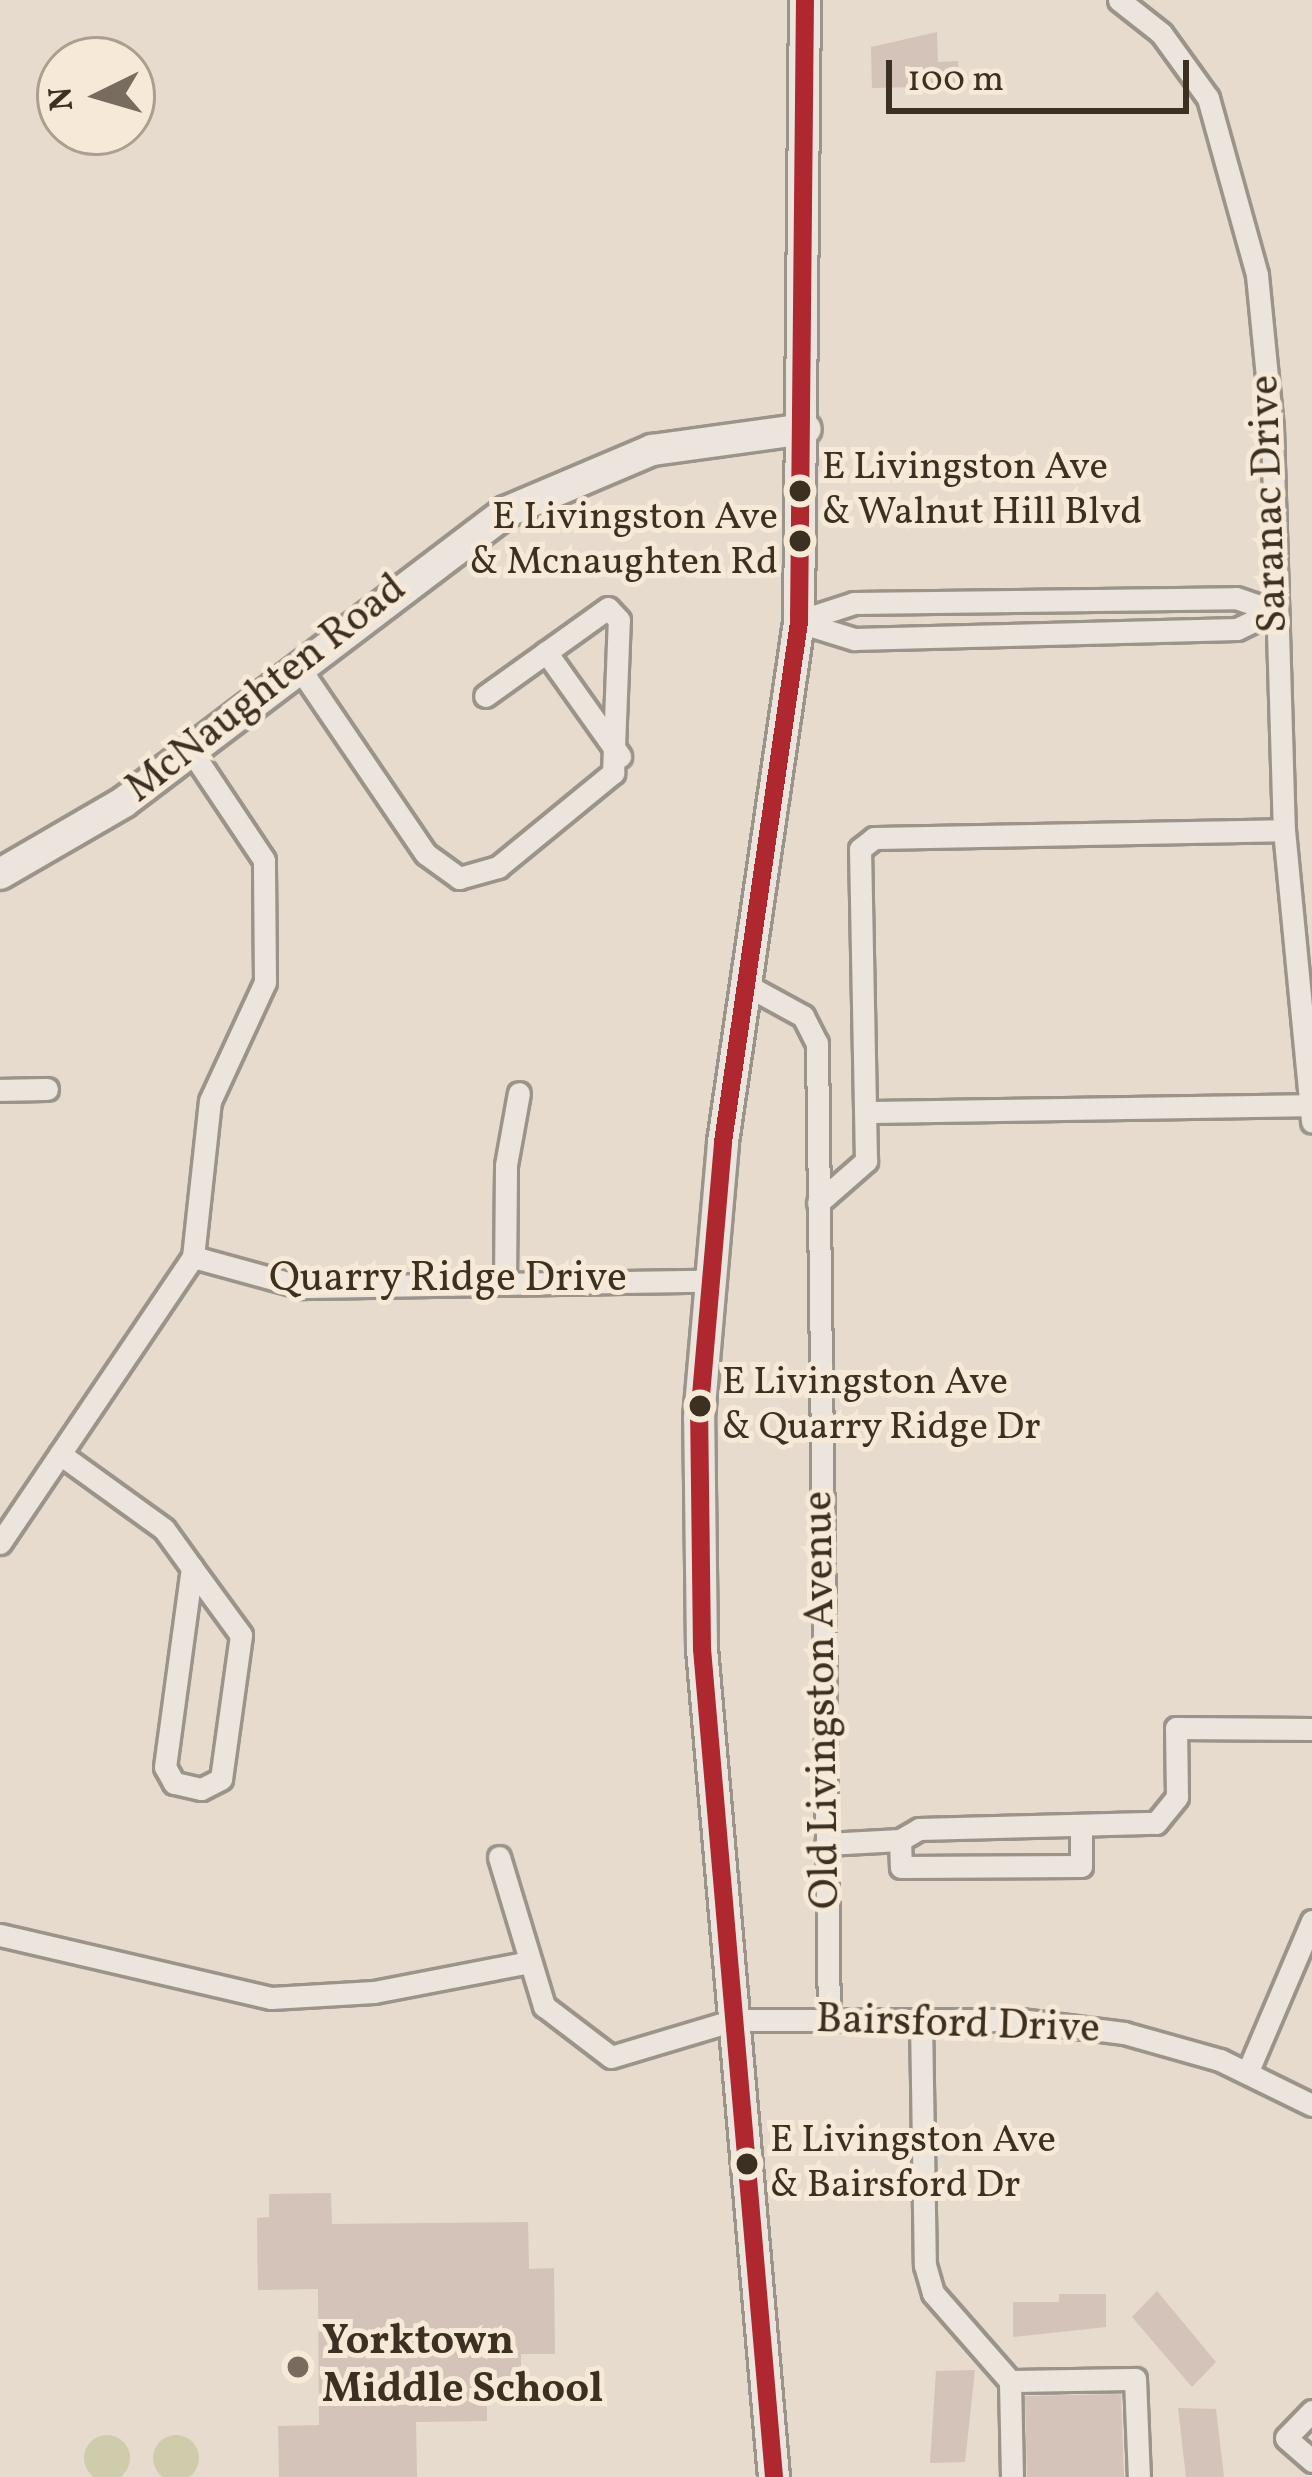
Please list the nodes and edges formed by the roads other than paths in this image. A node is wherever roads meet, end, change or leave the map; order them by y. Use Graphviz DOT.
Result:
graph roads {
  1 [pos="805,0"];
  2 [pos="1119,0"];
  3 [pos="806,429"];
  4 [pos="1274,611"];
  5 [pos="799,622"];
  6 [pos="546,652"];
  7 [pos="298,666"];
  8 [pos="485,696"];
  9 [pos="192,752"];
  10 [pos="620,756"];
  11 [pos="1284,830"];
  12 [pos="0,874"];
  13 [pos="748,986"];
  14 [pos="47,1089"];
  15 [pos="0,1090"];
  16 [pos="519,1093"];
  17 [pos="866,1112"];
  18 [pos="1311,1113"];
  19 [pos="818,1203"];
  20 [pos="193,1258"];
  21 [pos="707,1281"];
  22 [pos="505,1283"];
  23 [pos="60,1454"];
  24 [pos="0,1543"];
  25 [pos="192,1568"];
  26 [pos="1312,1729"];
  27 [pos="1081,1825"];
  28 [pos="900,1840"];
  29 [pos="826,1844"];
  30 [pos="499,1857"];
  31 [pos="1312,1921"];
  32 [pos="0,1935"];
  33 [pos="530,1962"];
  34 [pos="830,2019"];
  35 [pos="921,2019"];
  36 [pos="734,2020"];
  37 [pos="1248,2071"];
  38 [pos="1312,2104"];
  39 [pos="1010,2381"];
  40 [pos="1312,2411"];
  41 [pos="1312,2461"];
  42 [pos="774,2477"];
  43 [pos="1012,2477"];
  44 [pos="1139,2477"];
  1 -- 3 [label="main road"];
  2 -- 4 [label="street, Saranac Drive"];
  3 -- 5 [label="main road"];
  3 -- 7 [label="main road, McNaughten Road"];
  4 -- 5 [label="street"];
  4 -- 5 [label="street"];
  4 -- 11 [label="street, Saranac Drive"];
  5 -- 13 [label="main road"];
  6 -- 8 [label="street"];
  6 -- 10 [label="street"];
  6 -- 10 [label="street"];
  7 -- 9 [label="main road, McNaughten Road"];
  7 -- 10 [label="street"];
  9 -- 12 [label="main road, McNaughten Road"];
  9 -- 20 [label="street"];
  11 -- 17 [label="street"];
  11 -- 18 [label="street, Saranac Drive"];
  13 -- 19 [label="street, Old Livingston Avenue"];
  13 -- 21 [label="main road"];
  14 -- 15 [label="street"];
  16 -- 22 [label="street"];
  17 -- 18 [label="street"];
  17 -- 19 [label="street"];
  19 -- 29 [label="street, Old Livingston Avenue"];
  20 -- 22 [label="street, Quarry Ridge Drive"];
  20 -- 23 [label="street"];
  21 -- 22 [label="street, Quarry Ridge Drive"];
  21 -- 36 [label="main road"];
  23 -- 24 [label="street"];
  23 -- 25 [label="street"];
  25 -- 25 [label="street"];
  26 -- 27 [label="street"];
  27 -- 28 [label="street"];
  27 -- 28 [label="street"];
  28 -- 29 [label="street"];
  29 -- 34 [label="street, Old Livingston Avenue"];
  30 -- 33 [label="street"];
  31 -- 37 [label="street"];
  32 -- 33 [label="street"];
  33 -- 36 [label="street, Bairsford Drive"];
  34 -- 35 [label="street, Bairsford Drive"];
  34 -- 36 [label="street, Bairsford Drive"];
  35 -- 37 [label="street, Bairsford Drive"];
  35 -- 39 [label="street"];
  36 -- 42 [label="main road"];
  37 -- 38 [label="street, Bairsford Drive"];
  39 -- 43 [label="street"];
  39 -- 44 [label="street"];
  40 -- 41 [label="street"];
}
